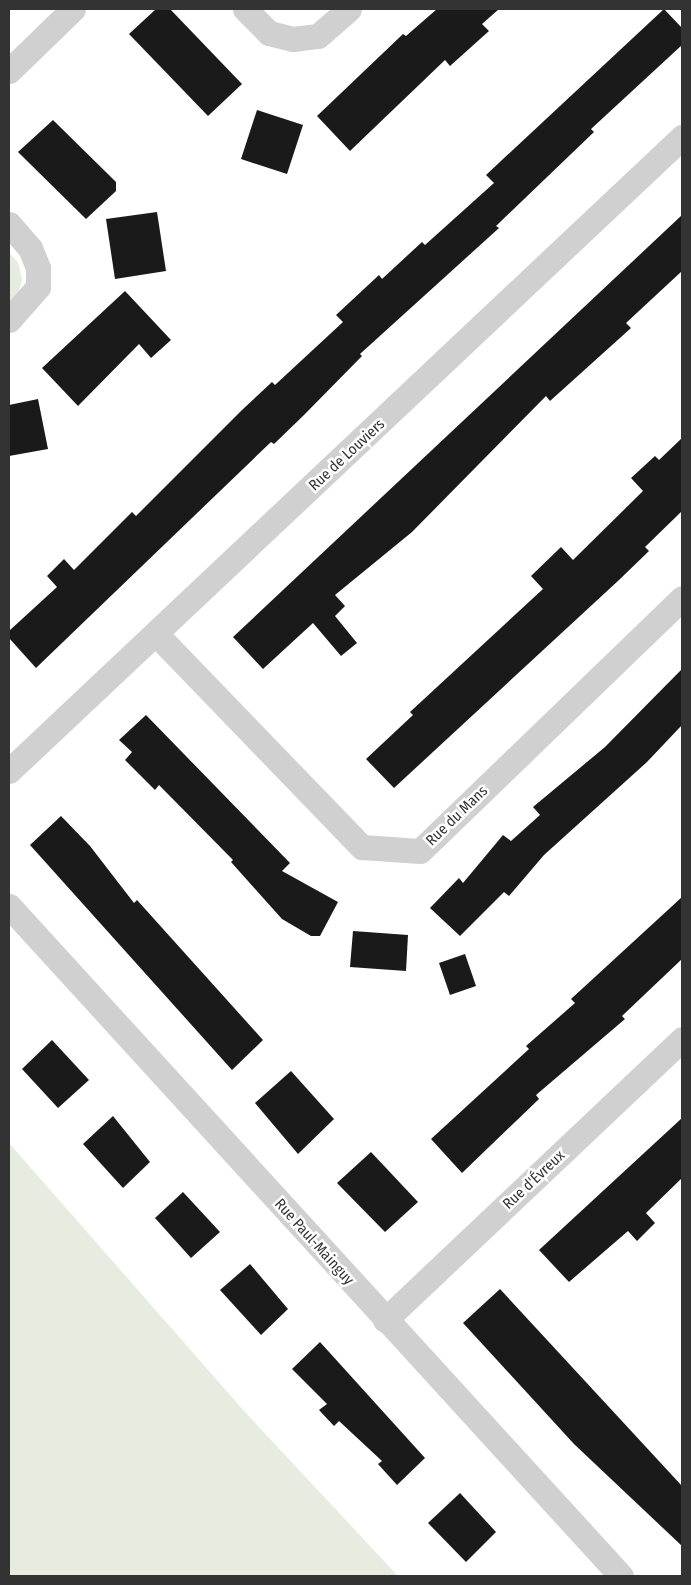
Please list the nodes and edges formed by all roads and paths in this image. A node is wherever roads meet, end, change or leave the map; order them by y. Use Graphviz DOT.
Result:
graph roads {
  1 [pos="73,9"];
  2 [pos="245,9"];
  3 [pos="349,9"];
  4 [pos="9,71"];
  5 [pos="682,137"];
  6 [pos="9,224"];
  7 [pos="9,320"];
  8 [pos="682,598"];
  9 [pos="157,635"];
  10 [pos="9,771"];
  11 [pos="9,906"];
  12 [pos="682,1040"];
  13 [pos="385,1320"];
  14 [pos="621,1576"];
  1 -- 4 [label="street"];
  2 -- 3 [label="street"];
  5 -- 9 [label="street, Rue de Louviers"];
  6 -- 7 [label="street"];
  8 -- 9 [label="street, Rue du Mans"];
  9 -- 10 [label="street, Rue de Louviers"];
  11 -- 13 [label="street, Rue Paul-Mainguy"];
  12 -- 13 [label="street, Rue d'Évreux"];
  13 -- 14 [label="street, Rue Paul-Mainguy"];
}
